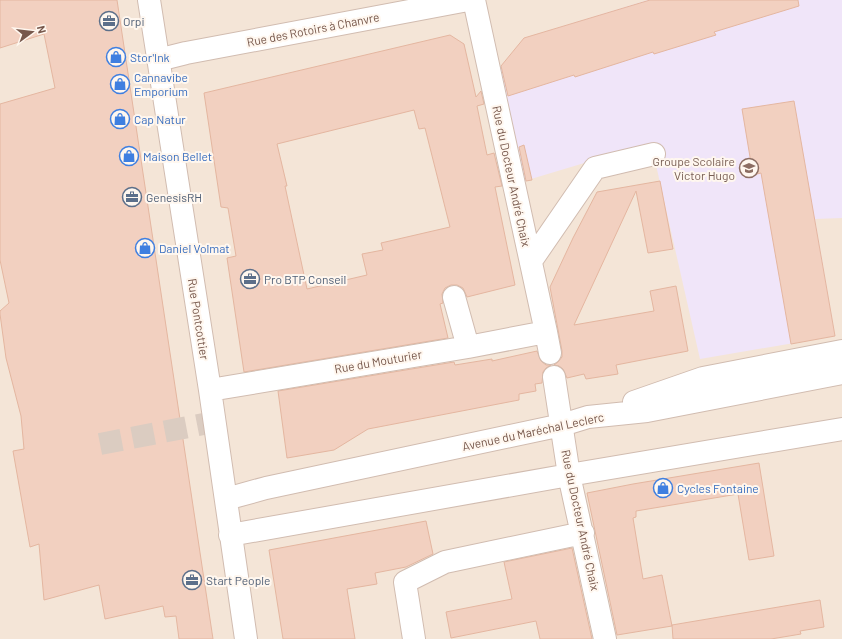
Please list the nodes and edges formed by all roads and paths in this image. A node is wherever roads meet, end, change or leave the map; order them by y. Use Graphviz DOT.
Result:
graph roads {
  1 [pos="149,0"];
  2 [pos="468,0"];
  3 [pos="474,0"];
  4 [pos="158,60"];
  5 [pos="654,154"];
  6 [pos="531,261"];
  7 [pos="454,297"];
  8 [pos="546,332"];
  9 [pos="468,346"];
  10 [pos="842,351"];
  11 [pos="550,353"];
  12 [pos="842,373"];
  13 [pos="554,377"];
  14 [pos="210,390"];
  15 [pos="588,417"];
  16 [pos="562,425"];
  17 [pos="842,429"];
  18 [pos="569,475"];
  19 [pos="226,499"];
  20 [pos="583,533"];
  21 [pos="230,535"];
  22 [pos="246,639"];
  23 [pos="414,639"];
  24 [pos="605,639"];
  1 -- 4 [label="street, Rue Pontcottier"];
  2 -- 4 [label="street, Rue des Rotoirs à Chanvre"];
  3 -- 6 [label="street, Rue du Docteur André Chaix"];
  4 -- 14 [label="street, Rue Pontcottier"];
  5 -- 6 [label="street"];
  6 -- 8 [label="street, Rue du Docteur André Chaix"];
  7 -- 9 [label="street"];
  8 -- 9 [label="street, Rue du Mouturier"];
  8 -- 11 [label="street, Rue du Docteur André Chaix"];
  9 -- 14 [label="street, Rue du Mouturier"];
  10 -- 15 [label="street"];
  12 -- 15 [label="street, Avenue du Maréchal Leclerc"];
  13 -- 16 [label="street, Rue du Docteur André Chaix"];
  14 -- 19 [label="street, Rue Pontcottier"];
  15 -- 16 [label="street, Avenue du Maréchal Leclerc"];
  16 -- 18 [label="street, Rue du Docteur André Chaix"];
  16 -- 19 [label="street, Avenue du Maréchal Leclerc"];
  17 -- 18 [label="street"];
  18 -- 20 [label="street, Rue du Docteur André Chaix"];
  18 -- 21 [label="street"];
  19 -- 21 [label="street, Rue Pontcottier"];
  20 -- 23 [label="street"];
  20 -- 24 [label="street, Rue du Docteur André Chaix"];
  21 -- 22 [label="street, Rue Pontcottier"];
}
